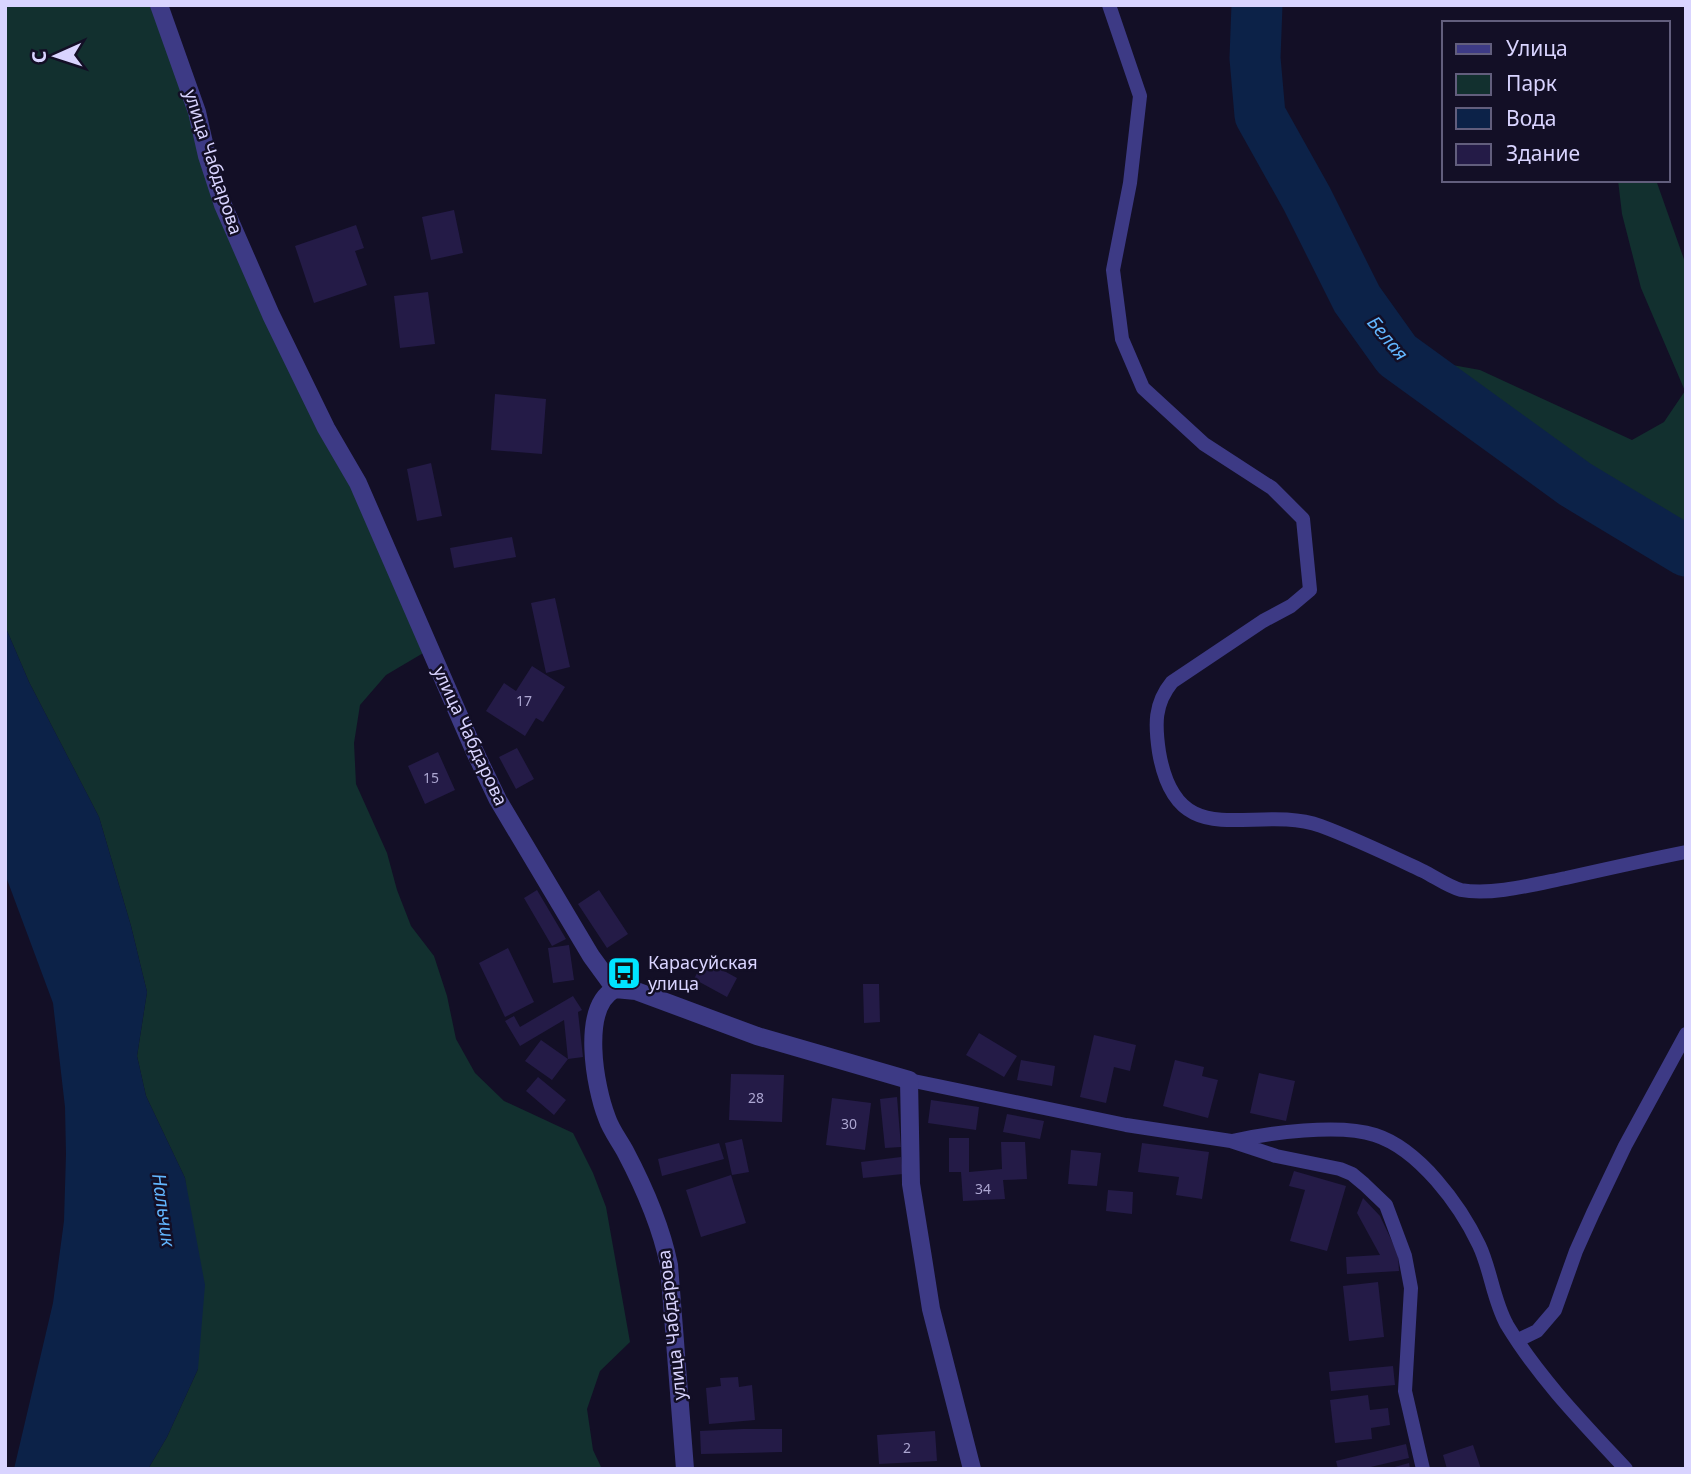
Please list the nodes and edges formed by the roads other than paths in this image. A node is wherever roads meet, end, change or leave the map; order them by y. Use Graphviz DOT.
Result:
graph roads {
  1 [pos="159,5"];
  2 [pos="1109,5"];
  3 [pos="1686,852"];
  4 [pos="615,989"];
  5 [pos="1686,1034"];
  6 [pos="909,1080"];
  7 [pos="1231,1141"];
  8 [pos="1518,1340"];
  9 [pos="685,1469"];
  10 [pos="972,1469"];
  11 [pos="1423,1469"];
  12 [pos="1626,1469"];
  1 -- 4 [label="street, улица Чабдарова"];
  2 -- 3 [label="lane"];
  4 -- 6 [label="street"];
  4 -- 9 [label="street, улица Чабдарова"];
  5 -- 8 [label="lane"];
  6 -- 7 [label="lane"];
  6 -- 10 [label="street"];
  7 -- 8 [label="lane"];
  7 -- 11 [label="lane"];
  8 -- 12 [label="lane"];
}
